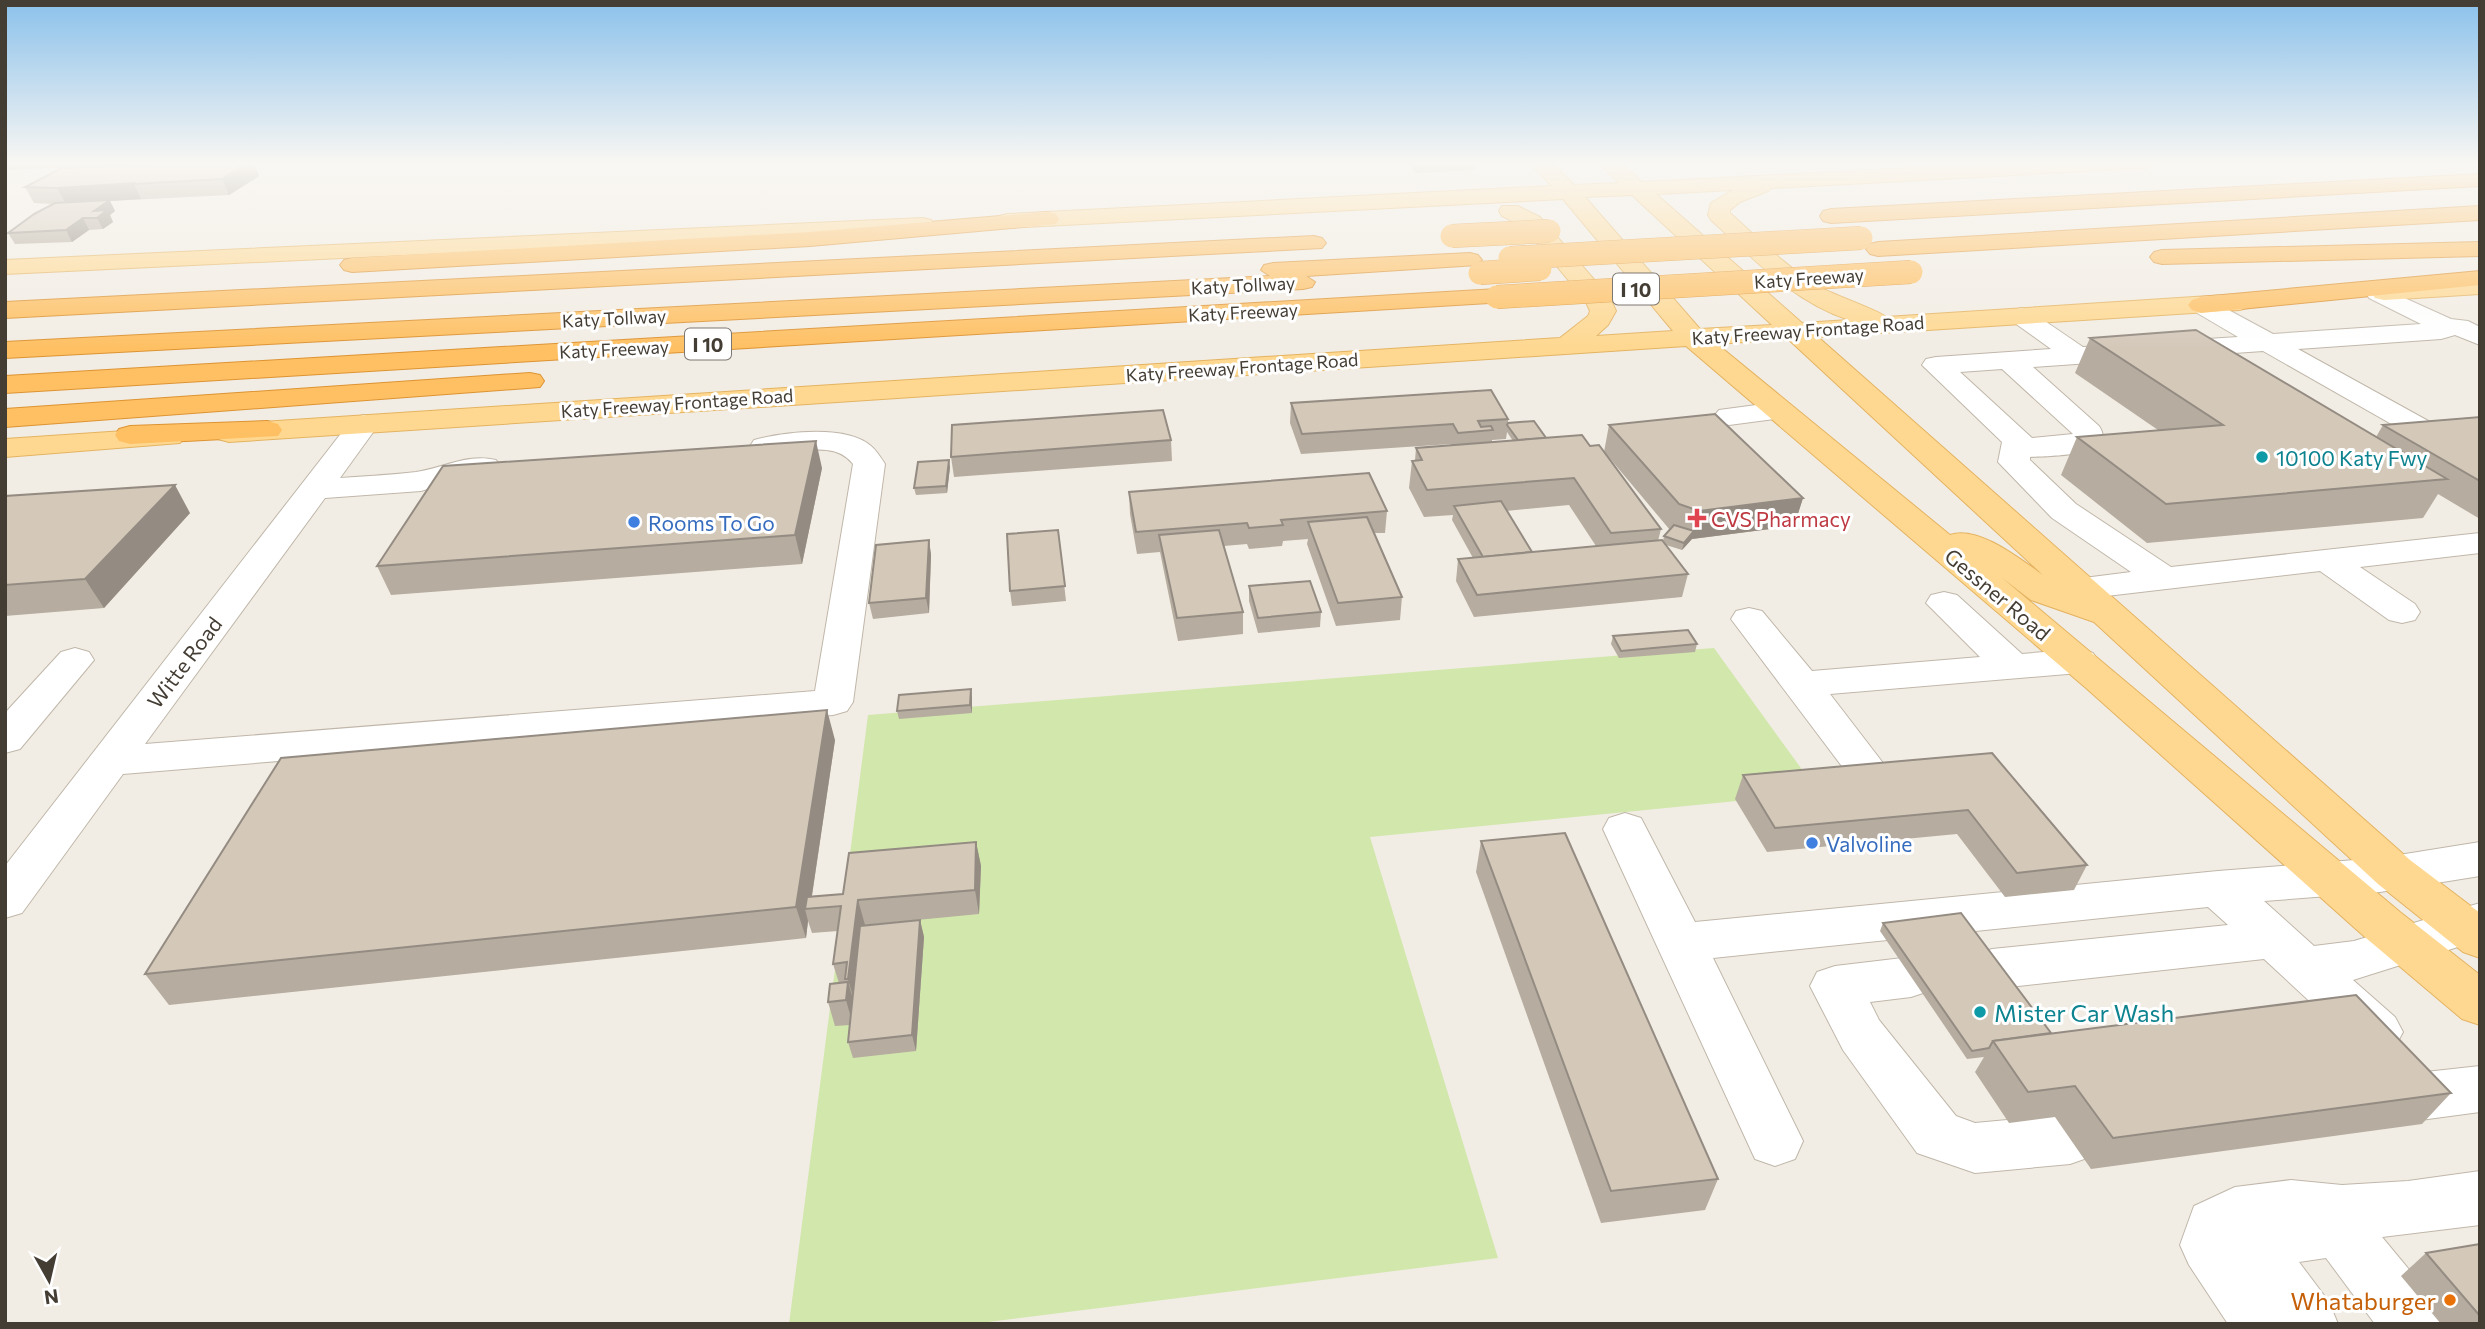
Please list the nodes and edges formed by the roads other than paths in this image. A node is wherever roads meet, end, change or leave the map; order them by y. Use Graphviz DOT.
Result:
graph roads {
  1 [pos="939,224"];
  2 [pos="985,224"];
  3 [pos="1534,224"];
  4 [pos="1596,224"];
  5 [pos="1675,224"];
  6 [pos="1679,224"];
  7 [pos="1730,224"];
  8 [pos="2153,224"];
  9 [pos="2263,224"];
  10 [pos="2480,236"];
  11 [pos="1424,238"];
  12 [pos="1341,242"];
  13 [pos="1869,244"];
  14 [pos="2480,249"];
  15 [pos="1475,266"];
  16 [pos="5,267"];
  17 [pos="1938,270"];
  18 [pos="2480,278"];
  19 [pos="5,283"];
  20 [pos="2480,287"];
  21 [pos="386,290"];
  22 [pos="2378,293"];
  23 [pos="5,296"];
  24 [pos="1410,302"];
  25 [pos="2201,305"];
  26 [pos="5,310"];
  27 [pos="2021,316"];
  28 [pos="1895,324"];
  29 [pos="2446,327"];
  30 [pos="1797,331"];
  31 [pos="5,336"];
  32 [pos="2480,337"];
  33 [pos="1692,338"];
  34 [pos="2267,342"];
  35 [pos="1567,346"];
  36 [pos="2176,349"];
  37 [pos="5,351"];
  38 [pos="2078,356"];
  39 [pos="2009,360"];
  40 [pos="2211,370"];
  41 [pos="5,385"];
  42 [pos="1779,411"];
  43 [pos="265,415"];
  44 [pos="1728,416"];
  45 [pos="5,418"];
  46 [pos="364,424"];
  47 [pos="2459,436"];
  48 [pos="5,439"];
  49 [pos="5,448"];
  50 [pos="737,448"];
  51 [pos="2016,449"];
  52 [pos="517,465"];
  53 [pos="315,489"];
  54 [pos="1931,538"];
  55 [pos="2480,543"];
  56 [pos="2326,560"];
  57 [pos="2164,579"];
  58 [pos="2081,588"];
  59 [pos="1944,603"];
  60 [pos="2402,612"];
  61 [pos="1749,619"];
  62 [pos="2115,620"];
  63 [pos="75,660"];
  64 [pos="2079,661"];
  65 [pos="2012,666"];
  66 [pos="1802,684"];
  67 [pos="5,740"];
  68 [pos="110,761"];
  69 [pos="1862,763"];
  70 [pos="1625,829"];
  71 [pos="2480,859"];
  72 [pos="2394,872"];
  73 [pos="2330,879"];
  74 [pos="2218,888"];
  75 [pos="5,900"];
  76 [pos="2474,928"];
  77 [pos="1820,929"];
  78 [pos="1681,942"];
  79 [pos="2408,945"];
  80 [pos="2287,953"];
  81 [pos="1992,969"];
  82 [pos="1911,977"];
  83 [pos="1835,986"];
  84 [pos="2480,1004"];
  85 [pos="2441,1094"];
  86 [pos="2070,1139"];
  87 [pos="1775,1141"];
  88 [pos="2480,1198"];
  89 [pos="2343,1212"];
  90 [pos="2266,1324"];
  91 [pos="2307,1324"];
  92 [pos="2414,1324"];
  1 -- 16 [label="main road"];
  2 -- 19 [label="highway"];
  3 -- 35 [label="main road"];
  4 -- 33 [label="main road, Gessner Road"];
  5 -- 11 [label="highway, bridge"];
  6 -- 30 [label="main road"];
  7 -- 28 [label="main road"];
  8 -- 13 [label="highway, Katy Tollway"];
  9 -- 13 [label="highway, Katy Tollway"];
  10 -- 14 [label="highway"];
  12 -- 21 [label="highway"];
  13 -- 15 [label="highway, Katy Tollway, bridge"];
  15 -- 31 [label="highway, Katy Tollway"];
  15 -- 37 [label="highway, Katy Tollway"];
  17 -- 24 [label="highway, Katy Freeway / I 10, bridge"];
  18 -- 25 [label="highway"];
  20 -- 22 [label="main road, Katy Freeway Frontage Road"];
  21 -- 23 [label="highway"];
  21 -- 26 [label="highway"];
  22 -- 25 [label="main road, Katy Freeway Frontage Road"];
  22 -- 29 [label="street"];
  24 -- 41 [label="highway, Katy Freeway / I 10"];
  24 -- 43 [label="highway"];
  25 -- 27 [label="main road, Katy Freeway Frontage Road"];
  25 -- 34 [label="street"];
  27 -- 28 [label="main road, Katy Freeway Frontage Road"];
  27 -- 38 [label="street"];
  28 -- 30 [label="main road, Katy Freeway Frontage Road"];
  29 -- 32 [label="street"];
  29 -- 34 [label="street"];
  30 -- 33 [label="main road, Katy Freeway Frontage Road"];
  30 -- 58 [label="main road"];
  33 -- 35 [label="main road, Katy Freeway Frontage Road"];
  33 -- 42 [label="main road, Gessner Road"];
  34 -- 36 [label="street"];
  34 -- 47 [label="street"];
  35 -- 46 [label="main road, Katy Freeway Frontage Road"];
  36 -- 38 [label="street"];
  36 -- 40 [label="street"];
  38 -- 39 [label="street"];
  39 -- 51 [label="street"];
  39 -- 51 [label="street"];
  42 -- 44 [label="street"];
  42 -- 54 [label="main road, Gessner Road"];
  43 -- 45 [label="highway"];
  43 -- 46 [label="main road, Katy Freeway Frontage Road"];
  43 -- 48 [label="highway"];
  43 -- 49 [label="main road, Katy Freeway Frontage Road"];
  46 -- 53 [label="street, Witte Road"];
  50 -- 68 [label="street"];
  51 -- 57 [label="street"];
  52 -- 53 [label="street"];
  53 -- 68 [label="street, Witte Road"];
  54 -- 62 [label="main road"];
  54 -- 64 [label="main road, Gessner Road"];
  55 -- 56 [label="street"];
  56 -- 57 [label="street"];
  56 -- 60 [label="street"];
  57 -- 58 [label="street"];
  58 -- 62 [label="main road"];
  59 -- 65 [label="street"];
  61 -- 66 [label="street"];
  62 -- 72 [label="main road"];
  63 -- 67 [label="street"];
  64 -- 65 [label="street"];
  64 -- 73 [label="main road, Gessner Road"];
  65 -- 66 [label="street"];
  66 -- 69 [label="street"];
  68 -- 75 [label="street, Witte Road"];
  70 -- 78 [label="street"];
  71 -- 72 [label="street"];
  72 -- 73 [label="street"];
  72 -- 76 [label="main road"];
  73 -- 74 [label="street"];
  73 -- 79 [label="main road, Gessner Road"];
  74 -- 77 [label="street"];
  74 -- 80 [label="street"];
  76 -- 79 [label="street"];
  77 -- 78 [label="street"];
  77 -- 83 [label="street"];
  78 -- 87 [label="street"];
  79 -- 80 [label="street"];
  79 -- 84 [label="main road, Gessner Road"];
  80 -- 81 [label="street"];
  80 -- 85 [label="street"];
  82 -- 83 [label="street"];
  83 -- 86 [label="street"];
  88 -- 89 [label="street"];
  89 -- 90 [label="street"];
  89 -- 91 [label="street"];
  89 -- 92 [label="street"];
}
